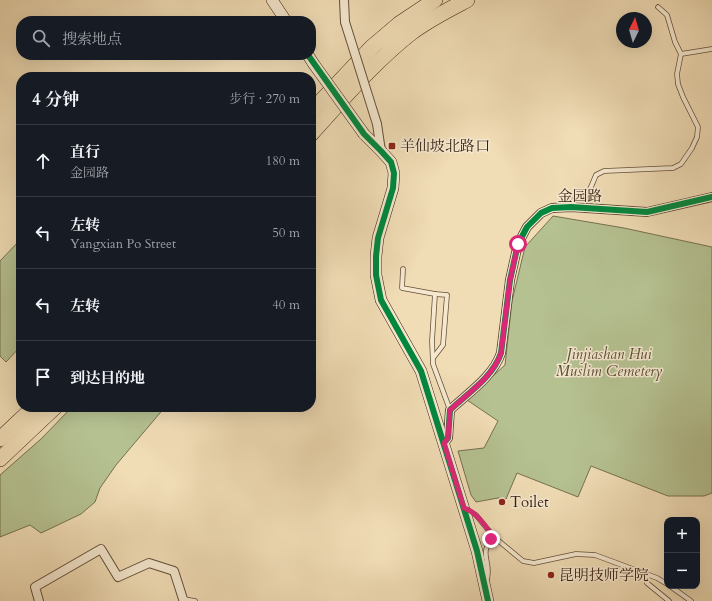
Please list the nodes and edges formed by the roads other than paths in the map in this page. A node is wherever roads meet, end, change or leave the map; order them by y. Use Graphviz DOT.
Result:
graph roads {
  1 [pos="272,0"];
  2 [pos="344,0"];
  3 [pos="435,0"];
  4 [pos="467,0"];
  5 [pos="658,8"];
  6 [pos="283,16"];
  7 [pos="712,49"];
  8 [pos="681,54"];
  9 [pos="311,60"];
  10 [pos="316,107"];
  11 [pos="316,128"];
  12 [pos="382,151"];
  13 [pos="712,197"];
  14 [pos="571,207"];
  15 [pos="403,269"];
  16 [pos="435,294"];
  17 [pos="433,358"];
  18 [pos="450,410"];
  19 [pos="29,412"];
  20 [pos="49,412"];
  21 [pos="0,438"];
  22 [pos="444,443"];
  23 [pos="0,459"];
  24 [pos="464,508"];
  25 [pos="494,537"];
  26 [pos="644,574"];
  27 [pos="483,580"];
  28 [pos="664,583"];
  29 [pos="674,589"];
  30 [pos="183,599"];
  31 [pos="39,601"];
  32 [pos="195,601"];
  33 [pos="488,601"];
  34 [pos="669,601"];
  35 [pos="691,601"];
  1 -- 6 [label="street"];
  2 -- 12 [label="street, bridge"];
  3 -- 10 [label="highway"];
  4 -- 11 [label="highway"];
  5 -- 8 [label="lane"];
  7 -- 8 [label="lane"];
  8 -- 14 [label="lane"];
  9 -- 12 [label="street, bridge"];
  12 -- 22 [label="street"];
  13 -- 14 [label="street, 金园路"];
  14 -- 18 [label="street, 金园路"];
  15 -- 16 [label="lane"];
  16 -- 17 [label="lane"];
  16 -- 17 [label="lane"];
  17 -- 18 [label="lane"];
  18 -- 22 [label="street"];
  19 -- 21 [label="highway"];
  20 -- 23 [label="highway"];
  22 -- 24 [label="street"];
  24 -- 25 [label="lane"];
  24 -- 27 [label="street"];
  25 -- 26 [label="lane"];
  25 -- 27 [label="lane"];
  26 -- 28 [label="lane"];
  26 -- 34 [label="lane"];
  27 -- 33 [label="street"];
  29 -- 35 [label="lane"];
  30 -- 31 [label="street"];
  30 -- 32 [label="lane"];
}
